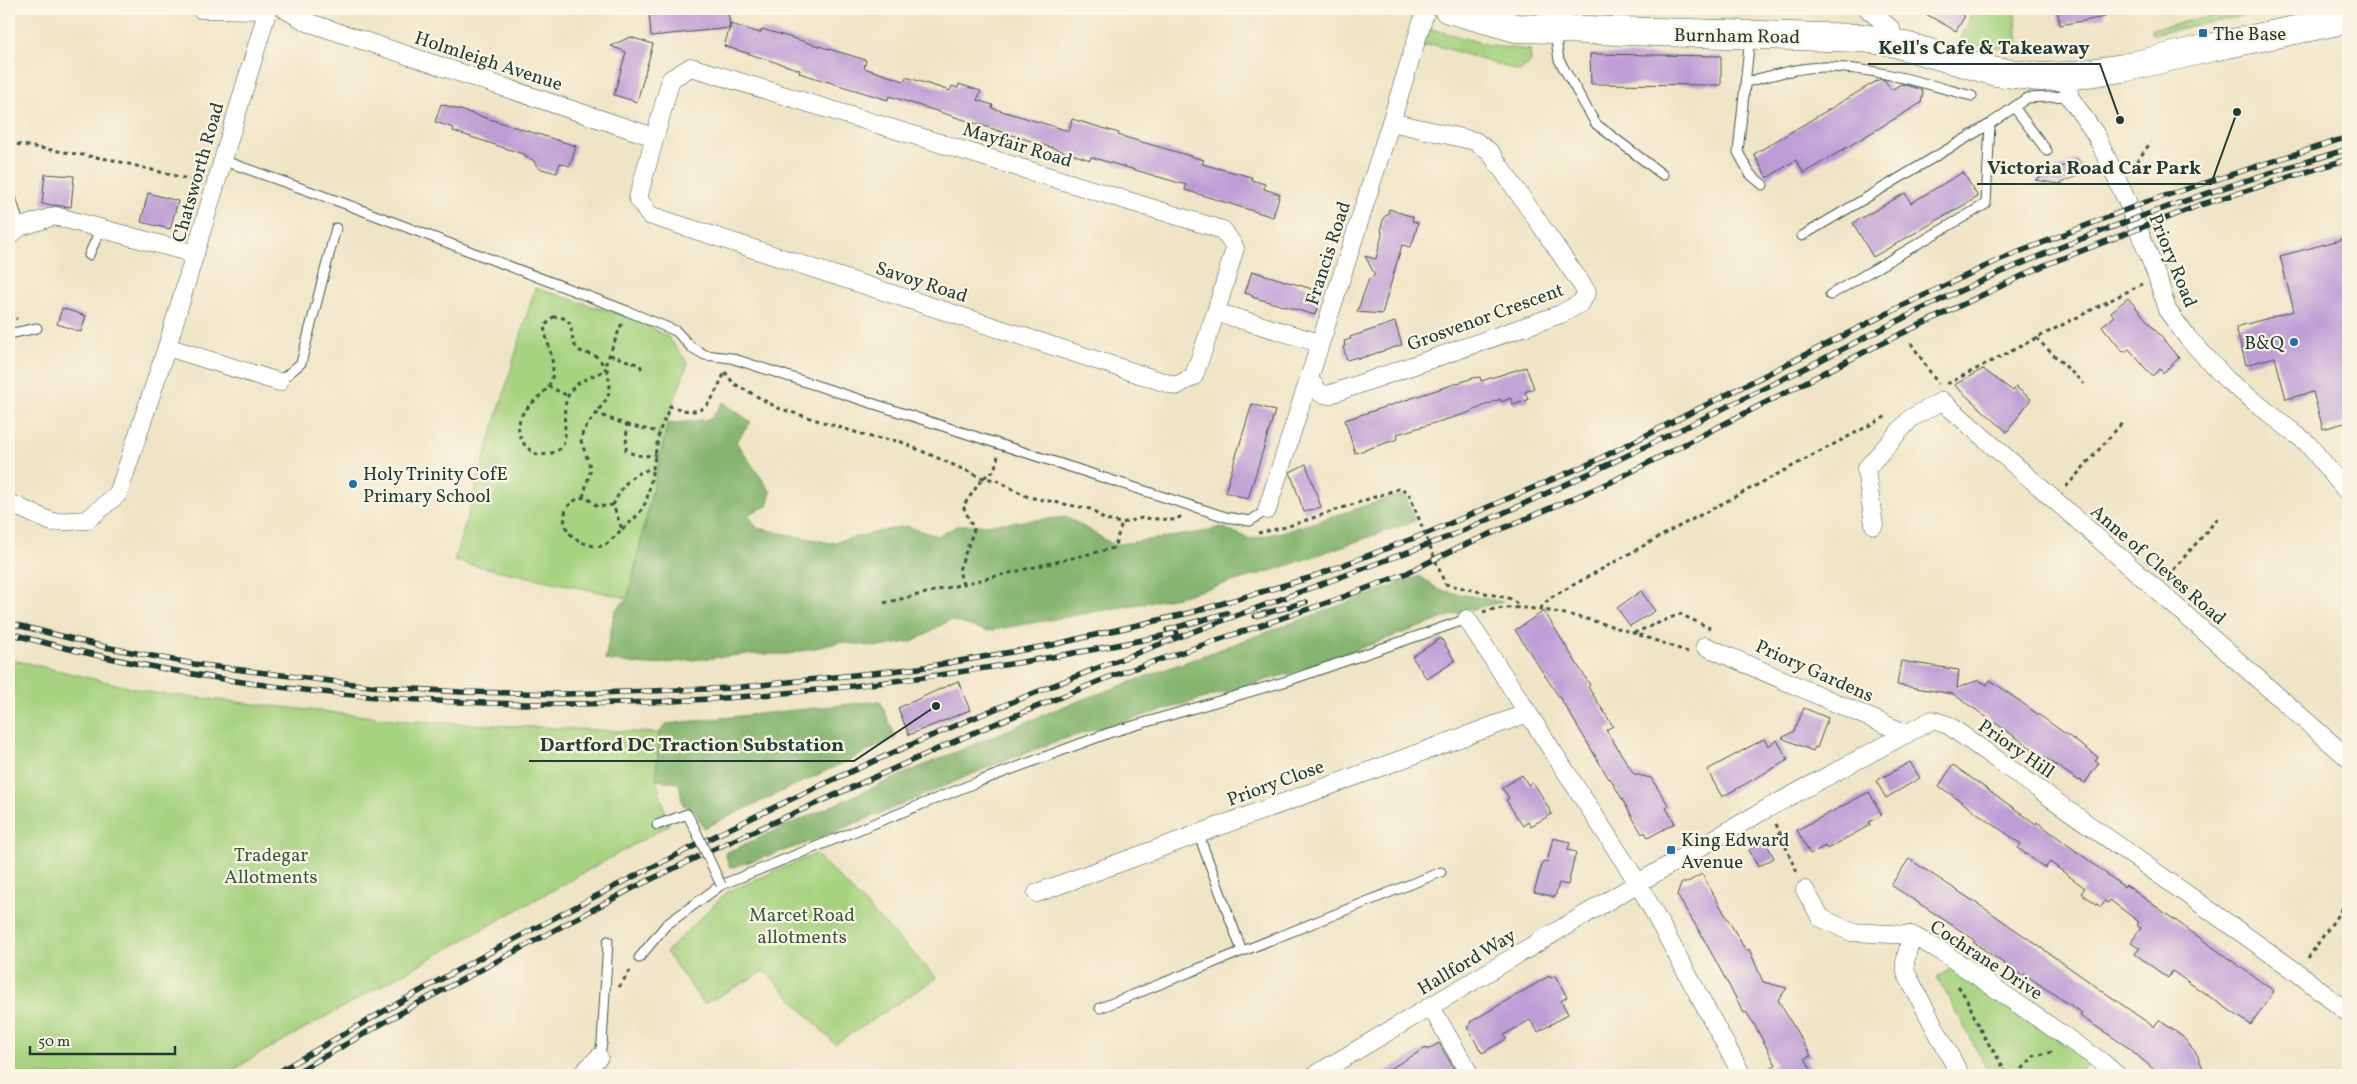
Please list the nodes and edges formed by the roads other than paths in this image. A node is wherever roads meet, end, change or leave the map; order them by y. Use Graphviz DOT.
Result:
graph roads {
  1 [pos="208,9"];
  2 [pos="285,9"];
  3 [pos="1426,9"];
  4 [pos="1448,9"];
  5 [pos="1868,9"];
  6 [pos="268,10"];
  7 [pos="2348,20"];
  8 [pos="1555,30"];
  9 [pos="1750,35"];
  10 [pos="1891,42"];
  11 [pos="1746,82"];
  12 [pos="2029,85"];
  13 [pos="2068,86"];
  14 [pos="1972,96"];
  15 [pos="2014,107"];
  16 [pos="1391,122"];
  17 [pos="1990,124"];
  18 [pos="654,137"];
  19 [pos="2047,151"];
  20 [pos="222,160"];
  21 [pos="1663,175"];
  22 [pos="1763,185"];
  23 [pos="9,191"];
  24 [pos="101,228"];
  25 [pos="336,228"];
  26 [pos="14,231"];
  27 [pos="1802,236"];
  28 [pos="195,254"];
  29 [pos="89,255"];
  30 [pos="1830,295"];
  31 [pos="1216,312"];
  32 [pos="36,328"];
  33 [pos="9,334"];
  34 [pos="1320,343"];
  35 [pos="167,347"];
  36 [pos="1309,379"];
  37 [pos="279,382"];
  38 [pos="2348,493"];
  39 [pos="9,503"];
  40 [pos="1267,510"];
  41 [pos="1874,525"];
  42 [pos="1467,619"];
  43 [pos="1706,646"];
  44 [pos="1528,713"];
  45 [pos="1907,734"];
  46 [pos="2348,758"];
  47 [pos="657,825"];
  48 [pos="1198,833"];
  49 [pos="1441,872"];
  50 [pos="1638,883"];
  51 [pos="721,885"];
  52 [pos="1805,890"];
  53 [pos="1036,893"];
  54 [pos="1911,935"];
  55 [pos="608,941"];
  56 [pos="1242,951"];
  57 [pos="639,958"];
  58 [pos="1431,1007"];
  59 [pos="1100,1008"];
  60 [pos="2348,1013"];
  61 [pos="599,1057"];
  62 [pos="581,1075"];
  63 [pos="1316,1075"];
  64 [pos="1470,1075"];
  65 [pos="1742,1075"];
  66 [pos="1960,1075"];
  67 [pos="2118,1075"];
  1 -- 6 [label="street"];
  2 -- 18 [label="street, Holmleigh Avenue"];
  3 -- 16 [label="street, Francis Road"];
  4 -- 8 [label="main road, Burnham Road"];
  5 -- 10 [label="street"];
  6 -- 20 [label="street, Chatsworth Road"];
  7 -- 13 [label="main road, Burnham Road"];
  8 -- 9 [label="main road, Burnham Road"];
  8 -- 21 [label="lane"];
  9 -- 10 [label="main road, Burnham Road"];
  9 -- 11 [label="lane"];
  10 -- 12 [label="main road, Burnham Road"];
  11 -- 14 [label="lane"];
  11 -- 22 [label="lane"];
  12 -- 13 [label="main road, Burnham Road"];
  12 -- 15 [label="lane"];
  13 -- 38 [label="street, Priory Road"];
  15 -- 17 [label="lane"];
  15 -- 19 [label="lane"];
  16 -- 34 [label="street, Francis Road"];
  16 -- 36 [label="street, Grosvenor Crescent"];
  17 -- 27 [label="lane"];
  17 -- 30 [label="lane"];
  18 -- 31 [label="street, Savoy Road"];
  18 -- 31 [label="street, Mayfair Road"];
  20 -- 28 [label="street, Chatsworth Road"];
  20 -- 40 [label="lane"];
  23 -- 26 [label="lane"];
  24 -- 26 [label="street"];
  24 -- 28 [label="street"];
  24 -- 29 [label="lane"];
  25 -- 37 [label="lane"];
  28 -- 35 [label="street, Chatsworth Road"];
  31 -- 34 [label="street"];
  32 -- 33 [label="lane"];
  34 -- 36 [label="street, Francis Road"];
  35 -- 37 [label="street"];
  35 -- 39 [label="street, Chatsworth Road"];
  36 -- 40 [label="street, Francis Road"];
  41 -- 46 [label="street, Anne of Cleves Road"];
  42 -- 44 [label="street"];
  42 -- 51 [label="lane"];
  43 -- 45 [label="street, Priory Gardens"];
  44 -- 48 [label="street, Priory Close"];
  44 -- 50 [label="street"];
  45 -- 50 [label="street, Priory Hill"];
  45 -- 60 [label="street, Priory Hill"];
  47 -- 51 [label="lane, bridge"];
  48 -- 53 [label="street, Priory Close"];
  48 -- 56 [label="lane"];
  49 -- 56 [label="lane"];
  50 -- 58 [label="street, Hallford Way"];
  50 -- 65 [label="street"];
  51 -- 57 [label="lane"];
  52 -- 54 [label="street, Cochrane Drive"];
  54 -- 66 [label="street"];
  54 -- 67 [label="street, Cochrane Drive"];
  55 -- 61 [label="lane"];
  56 -- 59 [label="lane"];
  58 -- 63 [label="street, Hallford Way"];
  58 -- 64 [label="street"];
  61 -- 62 [label="street"];
}
